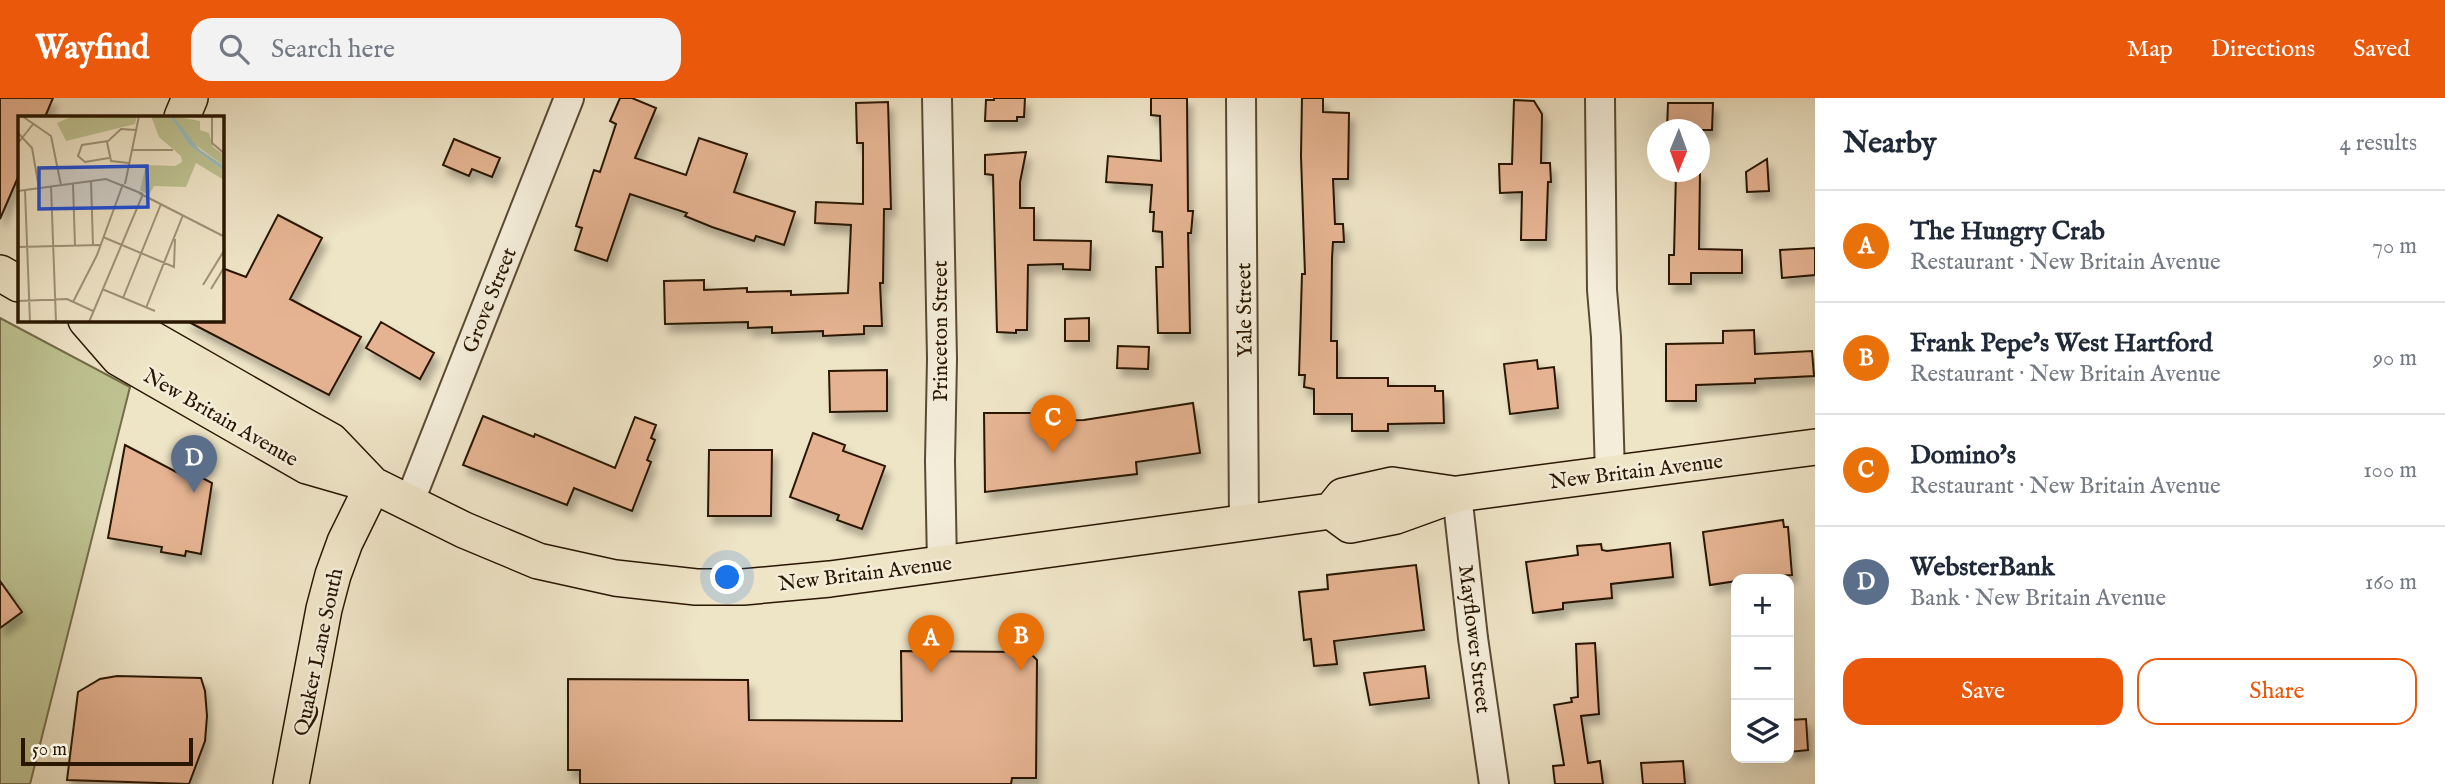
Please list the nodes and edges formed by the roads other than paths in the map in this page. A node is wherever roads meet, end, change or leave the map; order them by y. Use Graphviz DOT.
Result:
graph roads {
  1 [pos="190,98"];
  2 [pos="569,98"];
  3 [pos="937,98"];
  4 [pos="1241,98"];
  5 [pos="1600,98"];
  6 [pos="182,116"];
  7 [pos="0,273"];
  8 [pos="18,283"];
  9 [pos="89,322"];
  10 [pos="1815,447"];
  11 [pos="1610,475"];
  12 [pos="373,485"];
  13 [pos="1457,494"];
  14 [pos="409,503"];
  15 [pos="1244,523"];
  16 [pos="942,564"];
  17 [pos="299,777"];
  18 [pos="1494,784"];
  1 -- 6 [label="main road"];
  2 -- 14 [label="street, Grove Street"];
  3 -- 16 [label="street, Princeton Street"];
  4 -- 15 [label="street, Yale Street"];
  5 -- 11 [label="street"];
  7 -- 8 [label="main road"];
  9 -- 12 [label="main road, New Britain Avenue"];
  10 -- 11 [label="main road, New Britain Avenue"];
  11 -- 13 [label="main road, New Britain Avenue"];
  12 -- 14 [label="main road, New Britain Avenue"];
  12 -- 17 [label="main road, Quaker Lane South"];
  13 -- 15 [label="main road, New Britain Avenue"];
  13 -- 18 [label="street, Mayflower Street"];
  14 -- 16 [label="main road, New Britain Avenue"];
  15 -- 16 [label="main road, New Britain Avenue"];
}
